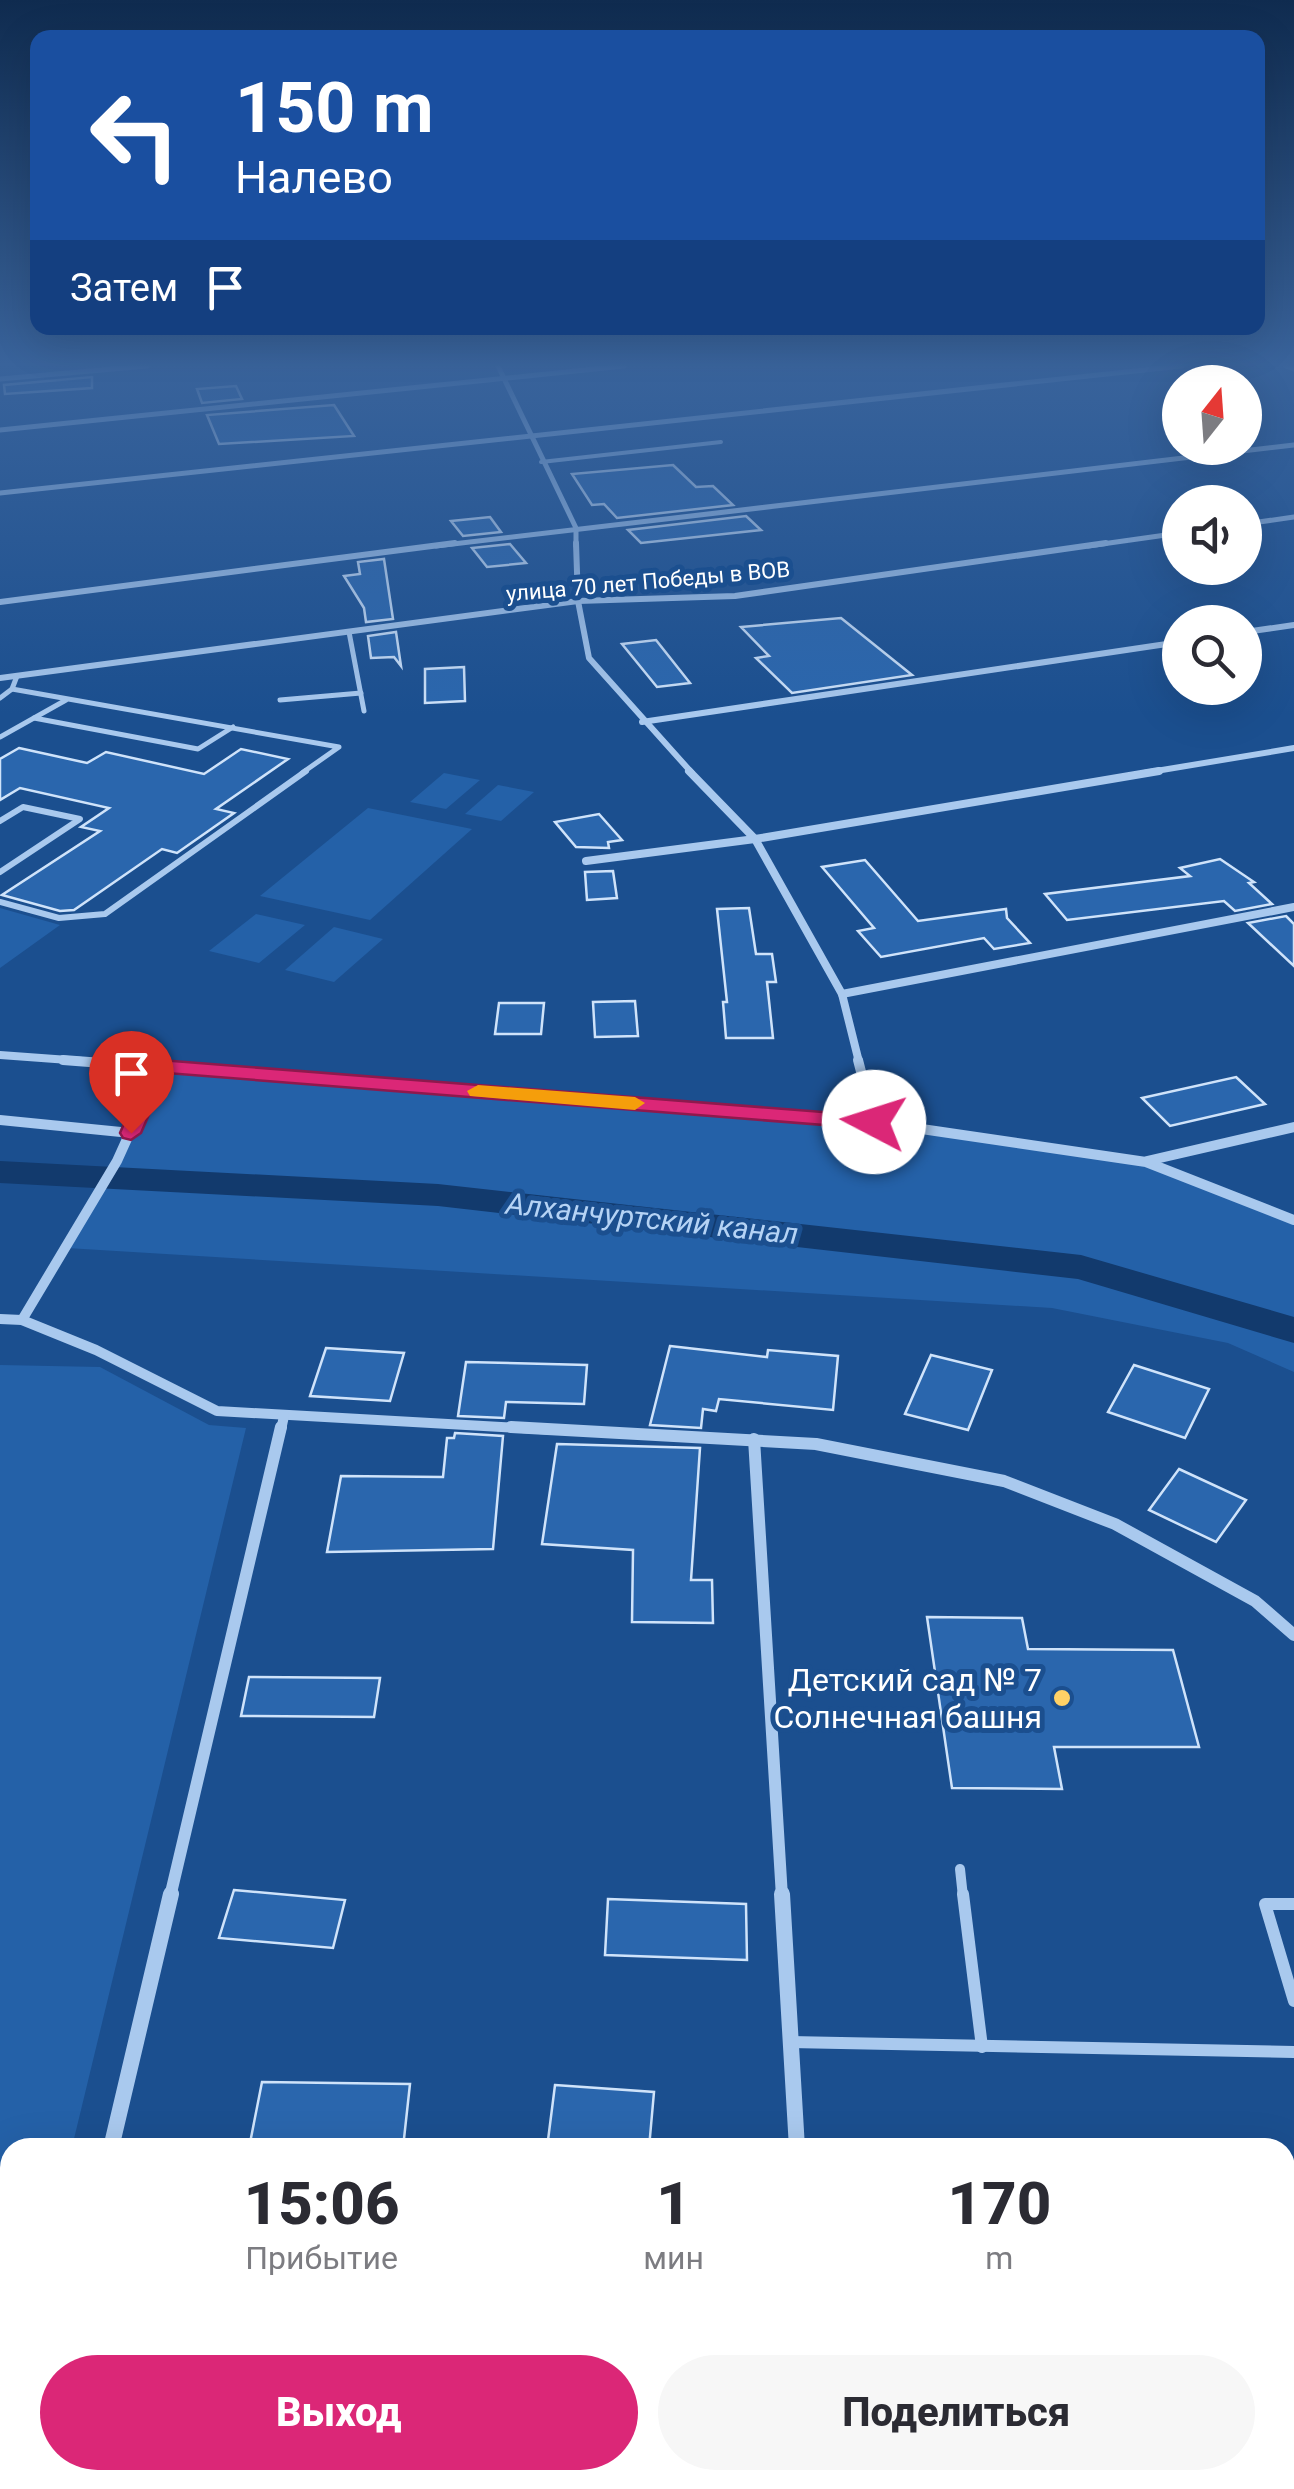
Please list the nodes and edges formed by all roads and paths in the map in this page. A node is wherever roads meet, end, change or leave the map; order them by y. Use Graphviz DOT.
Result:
graph roads {
  1 [pos="112,482"];
  2 [pos="552,482"];
  3 [pos="977,482"];
  4 [pos="0,494"];
  5 [pos="1294,516"];
  6 [pos="1262,521"];
  7 [pos="576,528"];
  8 [pos="1162,536"];
  9 [pos="578,601"];
  10 [pos="0,602"];
  11 [pos="1294,625"];
  12 [pos="1262,630"];
  13 [pos="349,632"];
  14 [pos="1162,645"];
  15 [pos="17,676"];
  16 [pos="0,678"];
  17 [pos="12,689"];
  18 [pos="360,693"];
  19 [pos="0,698"];
  20 [pos="66,700"];
  21 [pos="280,700"];
  22 [pos="364,711"];
  23 [pos="34,718"];
  24 [pos="642,722"];
  25 [pos="234,727"];
  26 [pos="0,737"];
  27 [pos="1294,748"];
  28 [pos="0,821"];
  29 [pos="755,838"];
  30 [pos="586,861"];
  31 [pos="0,872"];
  32 [pos="0,902"];
  33 [pos="1294,907"];
  34 [pos="842,994"];
  35 [pos="0,1055"];
  36 [pos="160,1066"];
  37 [pos="0,1120"];
  38 [pos="874,1122"];
  39 [pos="1294,1127"];
  40 [pos="131,1133"];
  41 [pos="1146,1162"];
  42 [pos="1294,1220"];
  43 [pos="0,1319"];
  44 [pos="22,1320"];
  45 [pos="284,1416"];
  46 [pos="754,1439"];
  47 [pos="1294,1635"];
  48 [pos="960,1869"];
  49 [pos="1294,1904"];
  50 [pos="1294,2000"];
  51 [pos="790,2042"];
  52 [pos="982,2047"];
  53 [pos="1294,2052"];
  54 [pos="112,2138"];
  55 [pos="795,2138"];
  1 -- 4 [label="street"];
  2 -- 7 [label="street"];
  3 -- 7 [label="street"];
  5 -- 6 [label="street"];
  7 -- 9 [label="street"];
  7 -- 10 [label="street"];
  8 -- 9 [label="street, улица 70 лет Победы в ВОВ"];
  9 -- 13 [label="street, улица 70 лет Победы в ВОВ"];
  9 -- 24 [label="street"];
  11 -- 12 [label="street"];
  13 -- 15 [label="street, улица 70 лет Победы в ВОВ"];
  13 -- 18 [label="lane"];
  14 -- 24 [label="street"];
  15 -- 16 [label="street, улица 70 лет Победы в ВОВ"];
  15 -- 17 [label="lane"];
  17 -- 19 [label="lane"];
  17 -- 20 [label="lane"];
  18 -- 21 [label="lane"];
  18 -- 22 [label="lane"];
  20 -- 23 [label="lane"];
  20 -- 25 [label="lane"];
  23 -- 25 [label="lane"];
  23 -- 26 [label="lane"];
  24 -- 29 [label="street"];
  25 -- 32 [label="lane"];
  27 -- 29 [label="street"];
  28 -- 31 [label="lane"];
  29 -- 30 [label="street"];
  29 -- 34 [label="street"];
  33 -- 34 [label="street"];
  34 -- 38 [label="street"];
  35 -- 36 [label="street"];
  36 -- 38 [label="street"];
  36 -- 40 [label="street"];
  37 -- 40 [label="street"];
  38 -- 41 [label="street"];
  39 -- 41 [label="street"];
  40 -- 44 [label="street"];
  41 -- 42 [label="street"];
  43 -- 44 [label="street"];
  44 -- 45 [label="street"];
  45 -- 46 [label="street"];
  45 -- 54 [label="street"];
  46 -- 47 [label="street"];
  46 -- 51 [label="street"];
  48 -- 52 [label="lane"];
  49 -- 50 [label="lane"];
  51 -- 52 [label="lane"];
  51 -- 55 [label="street"];
  52 -- 53 [label="lane"];
}
